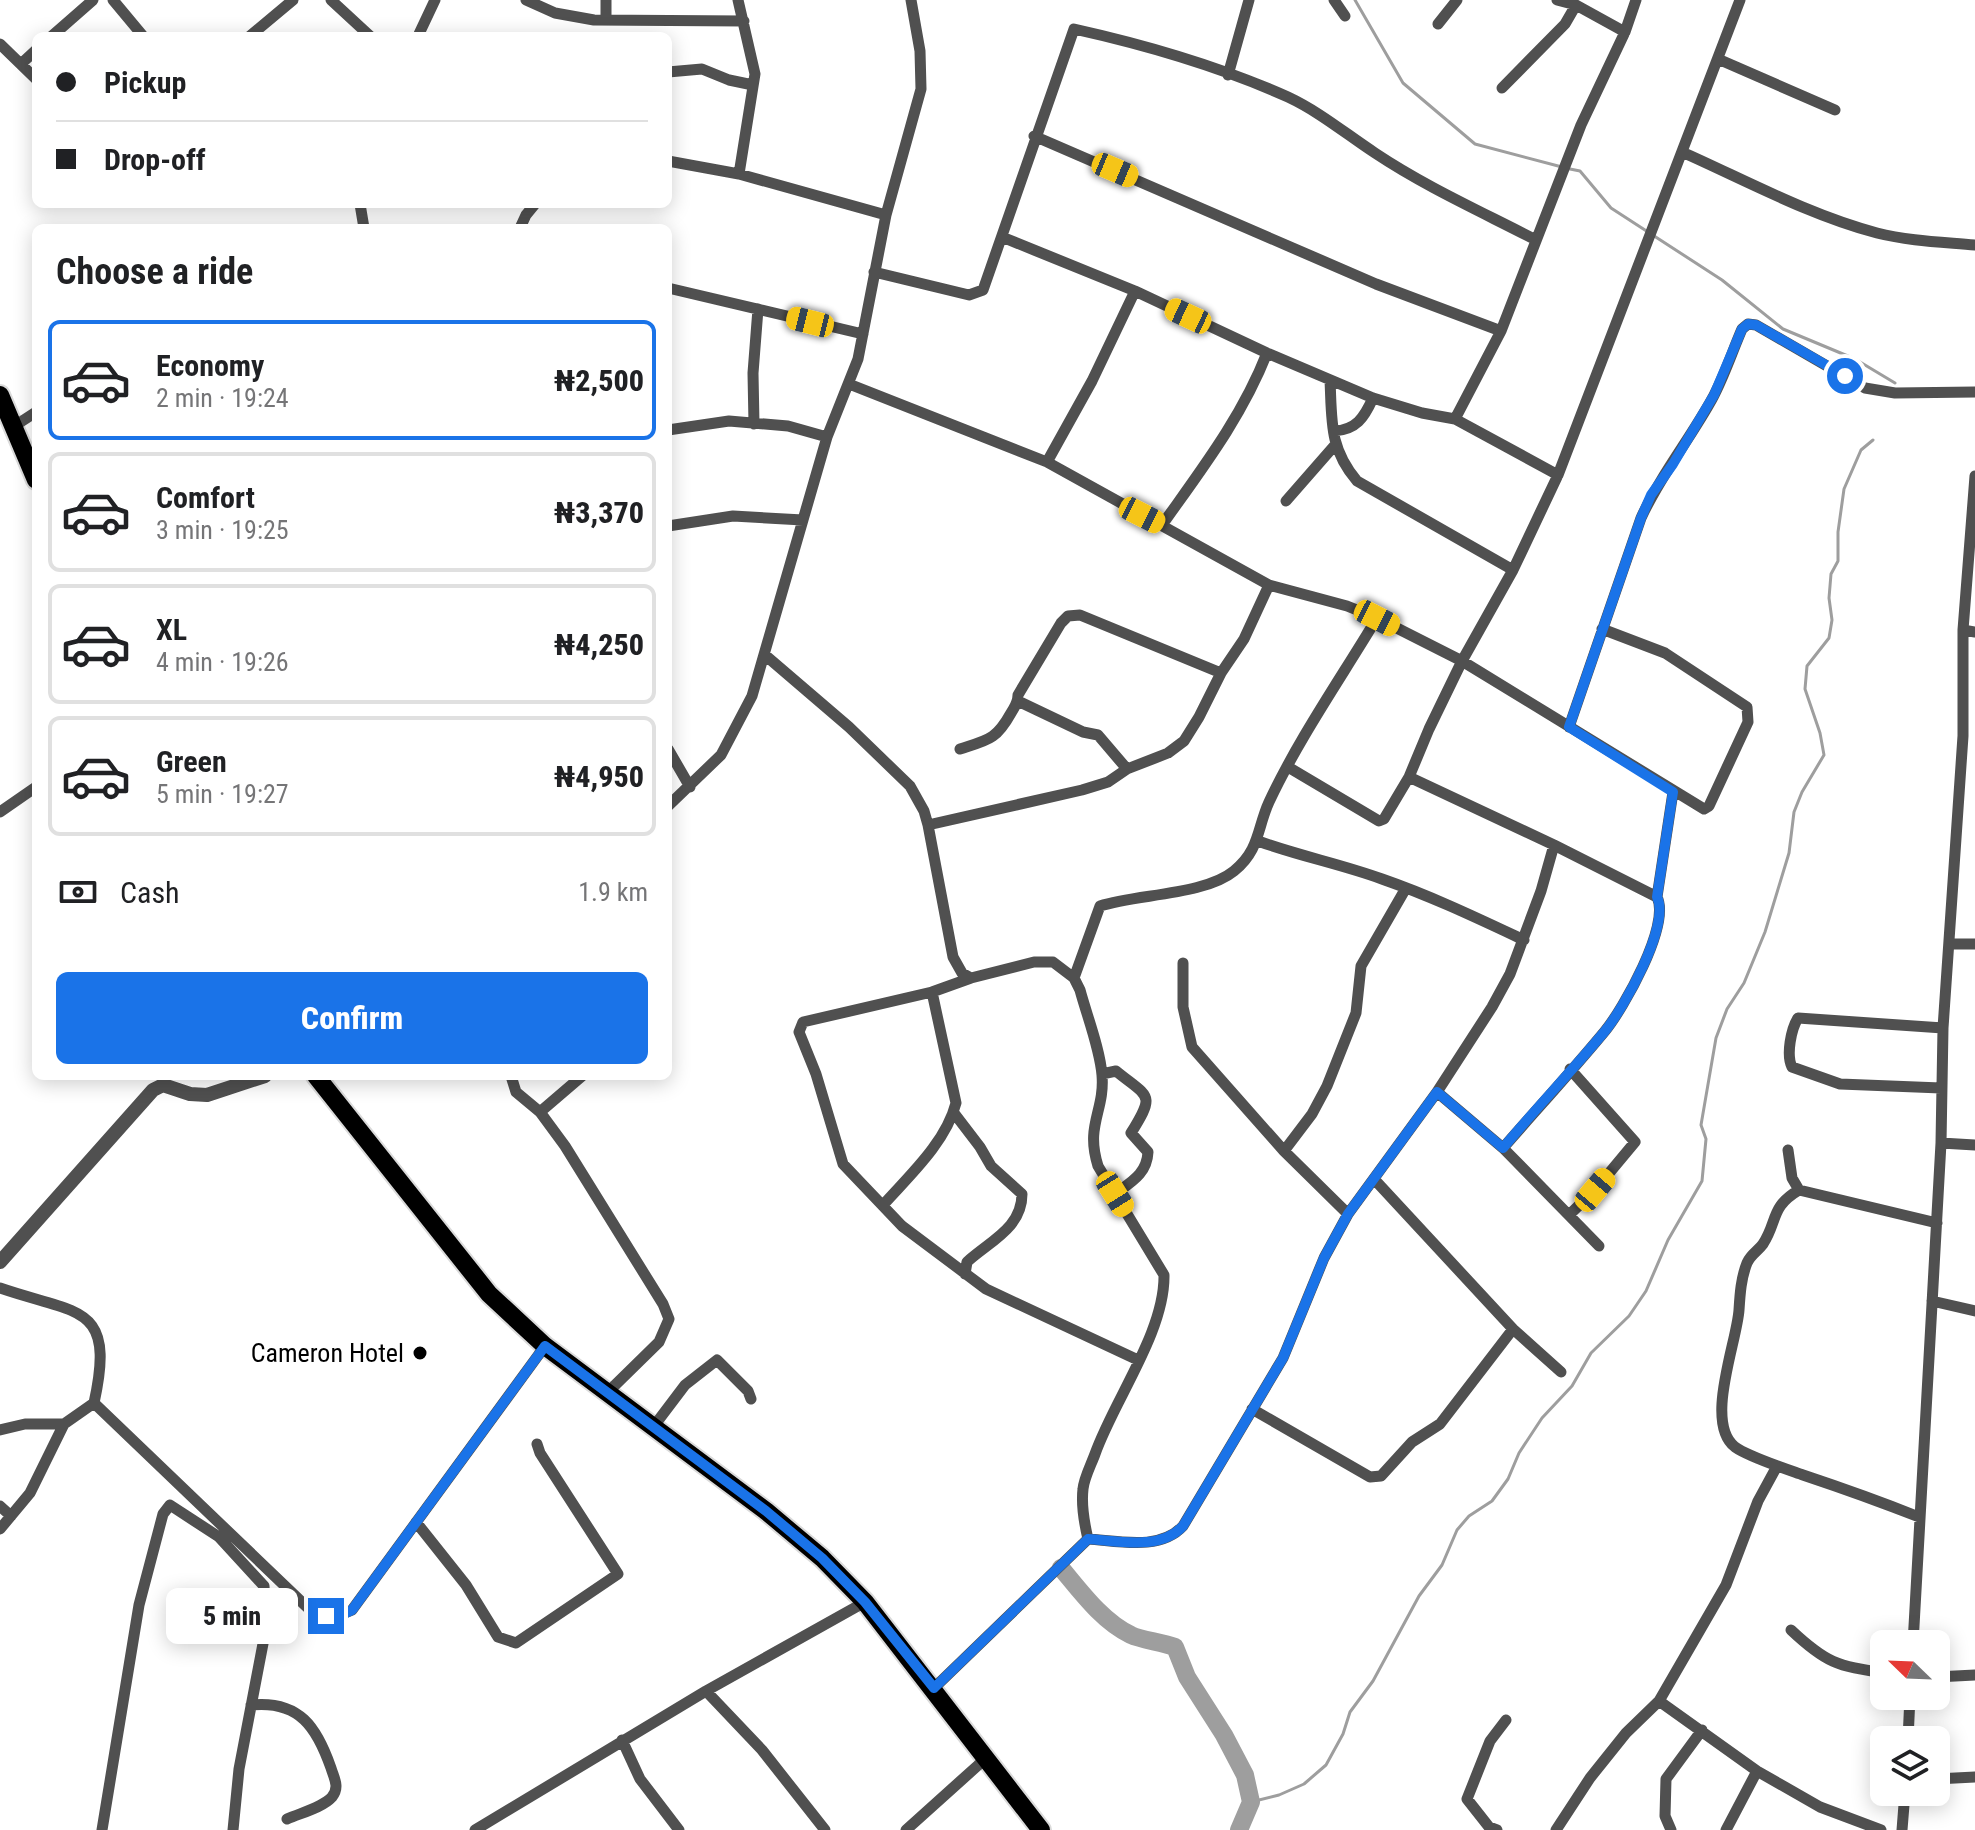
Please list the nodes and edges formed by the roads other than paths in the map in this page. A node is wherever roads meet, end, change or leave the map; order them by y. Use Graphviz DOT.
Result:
graph roads {
  1 [pos="93,0"];
  2 [pos="113,0"];
  3 [pos="293,0"];
  4 [pos="331,0"];
  5 [pos="435,0"];
  6 [pos="526,0"];
  7 [pos="606,0"];
  8 [pos="738,0"];
  9 [pos="911,0"];
  10 [pos="1249,0"];
  11 [pos="1334,0"];
  12 [pos="1457,0"];
  13 [pos="1557,0"];
  14 [pos="1636,0"];
  15 [pos="1740,0"];
  16 [pos="1576,5"];
  17 [pos="1345,16"];
  18 [pos="606,20"];
  19 [pos="744,21"];
  20 [pos="1438,24"];
  21 [pos="57,32"];
  22 [pos="140,32"];
  23 [pos="255,32"];
  24 [pos="366,32"];
  25 [pos="420,32"];
  26 [pos="1625,32"];
  27 [pos="0,44"];
  28 [pos="32,54"];
  29 [pos="1718,59"];
  30 [pos="22,63"];
  31 [pos="672,72"];
  32 [pos="32,74"];
  33 [pos="1228,75"];
  34 [pos="753,85"];
  35 [pos="1502,88"];
  36 [pos="1835,110"];
  37 [pos="1034,136"];
  38 [pos="1682,152"];
  39 [pos="672,162"];
  40 [pos="739,174"];
  41 [pos="886,215"];
  42 [pos="1002,237"];
  43 [pos="1536,240"];
  44 [pos="1975,245"];
  45 [pos="874,272"];
  46 [pos="672,289"];
  47 [pos="1135,291"];
  48 [pos="758,309"];
  49 [pos="1501,331"];
  50 [pos="863,334"];
  51 [pos="1267,353"];
  52 [pos="1330,380"];
  53 [pos="849,384"];
  54 [pos="1975,392"];
  55 [pos="0,395"];
  56 [pos="1373,398"];
  57 [pos="32,415"];
  58 [pos="1455,419"];
  59 [pos="754,424"];
  60 [pos="13,427"];
  61 [pos="672,429"];
  62 [pos="1334,431"];
  63 [pos="827,437"];
  64 [pos="1335,445"];
  65 [pos="1047,462"];
  66 [pos="32,471"];
  67 [pos="1558,475"];
  68 [pos="1975,476"];
  69 [pos="1286,501"];
  70 [pos="803,520"];
  71 [pos="672,525"];
  72 [pos="1162,525"];
  73 [pos="1513,570"];
  74 [pos="1269,585"];
  75 [pos="1377,618"];
  76 [pos="1602,629"];
  77 [pos="1969,631"];
  78 [pos="765,655"];
  79 [pos="1462,661"];
  80 [pos="1221,673"];
  81 [pos="1018,701"];
  82 [pos="1569,727"];
  83 [pos="1969,737"];
  84 [pos="960,749"];
  85 [pos="672,756"];
  86 [pos="1288,767"];
  87 [pos="1127,769"];
  88 [pos="1409,777"];
  89 [pos="690,787"];
  90 [pos="32,790"];
  91 [pos="1673,792"];
  92 [pos="672,803"];
  93 [pos="0,812"];
  94 [pos="928,825"];
  95 [pos="1258,841"];
  96 [pos="1554,845"];
  97 [pos="1406,888"];
  98 [pos="1657,897"];
  99 [pos="1524,940"];
  100 [pos="1949,944"];
  101 [pos="1975,944"];
  102 [pos="1183,963"];
  103 [pos="971,978"];
  104 [pos="1074,978"];
  105 [pos="932,992"];
  106 [pos="1943,1028"];
  107 [pos="1570,1069"];
  108 [pos="1102,1074"];
  109 [pos="253,1080"];
  110 [pos="319,1080"];
  111 [pos="512,1080"];
  112 [pos="577,1080"];
  113 [pos="1941,1088"];
  114 [pos="1437,1092"];
  115 [pos="540,1112"];
  116 [pos="954,1113"];
  117 [pos="1941,1143"];
  118 [pos="1975,1145"];
  119 [pos="1503,1148"];
  120 [pos="1788,1150"];
  121 [pos="1284,1151"];
  122 [pos="1374,1179"];
  123 [pos="1799,1190"];
  124 [pos="1115,1194"];
  125 [pos="884,1204"];
  126 [pos="1348,1214"];
  127 [pos="1569,1215"];
  128 [pos="1937,1223"];
  129 [pos="1599,1246"];
  130 [pos="0,1262"];
  131 [pos="965,1274"];
  132 [pos="0,1288"];
  133 [pos="1932,1301"];
  134 [pos="1975,1311"];
  135 [pos="1513,1329"];
  136 [pos="545,1346"];
  137 [pos="1138,1360"];
  138 [pos="1561,1372"];
  139 [pos="608,1392"];
  140 [pos="751,1399"];
  141 [pos="94,1403"];
  142 [pos="1252,1409"];
  143 [pos="64,1424"];
  144 [pos="654,1426"];
  145 [pos="0,1430"];
  146 [pos="537,1444"];
  147 [pos="1777,1466"];
  148 [pos="0,1506"];
  149 [pos="11,1516"];
  150 [pos="1919,1517"];
  151 [pos="416,1522"];
  152 [pos="0,1529"];
  153 [pos="1088,1539"];
  154 [pos="865,1602"];
  155 [pos="1791,1630"];
  156 [pos="1914,1630"];
  157 [pos="1870,1671"];
  158 [pos="1975,1675"];
  159 [pos="1950,1676"];
  160 [pos="934,1688"];
  161 [pos="706,1691"];
  162 [pos="1659,1701"];
  163 [pos="251,1705"];
  164 [pos="1506,1720"];
  165 [pos="1702,1730"];
  166 [pos="622,1740"];
  167 [pos="985,1759"];
  168 [pos="1757,1771"];
  169 [pos="1975,1777"];
  170 [pos="1950,1778"];
  171 [pos="1904,1806"];
  172 [pos="287,1819"];
  173 [pos="102,1830"];
  174 [pos="233,1830"];
  175 [pos="475,1830"];
  176 [pos="679,1830"];
  177 [pos="825,1830"];
  178 [pos="906,1830"];
  179 [pos="1041,1830"];
  180 [pos="1497,1830"];
  181 [pos="1556,1830"];
  182 [pos="1671,1830"];
  183 [pos="1726,1830"];
  184 [pos="1881,1830"];
  185 [pos="1902,1830"];
  1 -- 21 [label="street"];
  2 -- 22 [label="street"];
  3 -- 23 [label="street"];
  4 -- 24 [label="street"];
  5 -- 25 [label="street"];
  6 -- 18 [label="street"];
  7 -- 18 [label="street"];
  8 -- 19 [label="street"];
  9 -- 41 [label="street"];
  10 -- 33 [label="street"];
  11 -- 17 [label="street"];
  12 -- 20 [label="street"];
  13 -- 16 [label="street"];
  14 -- 26 [label="street"];
  15 -- 29 [label="street"];
  16 -- 26 [label="street"];
  16 -- 35 [label="street"];
  18 -- 19 [label="street"];
  19 -- 34 [label="street"];
  26 -- 43 [label="street"];
  27 -- 30 [label="street"];
  28 -- 30 [label="street"];
  29 -- 36 [label="street"];
  29 -- 38 [label="street"];
  30 -- 32 [label="street"];
  31 -- 34 [label="street"];
  33 -- 37 [label="street"];
  33 -- 43 [label="street"];
  34 -- 40 [label="street"];
  37 -- 42 [label="street"];
  37 -- 49 [label="street"];
  38 -- 44 [label="street"];
  38 -- 67 [label="street"];
  39 -- 40 [label="street"];
  40 -- 41 [label="street"];
  41 -- 45 [label="street"];
  42 -- 45 [label="street"];
  42 -- 47 [label="street"];
  43 -- 49 [label="street"];
  45 -- 50 [label="street"];
  46 -- 48 [label="street"];
  47 -- 51 [label="street"];
  47 -- 65 [label="street"];
  48 -- 50 [label="street"];
  48 -- 59 [label="street"];
  49 -- 58 [label="street"];
  50 -- 53 [label="street"];
  51 -- 52 [label="street"];
  51 -- 72 [label="street"];
  52 -- 56 [label="street"];
  52 -- 62 [label="street"];
  53 -- 63 [label="street"];
  53 -- 65 [label="street"];
  54 -- 76 [label="street"];
  55 -- 60 [label="main road"];
  56 -- 58 [label="street"];
  56 -- 62 [label="street"];
  57 -- 60 [label="street"];
  58 -- 67 [label="street"];
  59 -- 61 [label="street"];
  59 -- 63 [label="street"];
  60 -- 66 [label="main road"];
  62 -- 64 [label="street"];
  63 -- 70 [label="street"];
  64 -- 69 [label="street"];
  64 -- 73 [label="street"];
  65 -- 72 [label="street"];
  67 -- 73 [label="street"];
  68 -- 77 [label="street"];
  70 -- 71 [label="street"];
  70 -- 78 [label="street"];
  72 -- 74 [label="street"];
  73 -- 79 [label="street"];
  74 -- 75 [label="street"];
  74 -- 80 [label="street"];
  75 -- 79 [label="street"];
  75 -- 86 [label="street"];
  76 -- 82 [label="street"];
  76 -- 91 [label="street"];
  77 -- 83 [label="street"];
  78 -- 89 [label="street"];
  78 -- 94 [label="street"];
  79 -- 82 [label="street"];
  79 -- 88 [label="street"];
  80 -- 81 [label="street"];
  80 -- 87 [label="street"];
  81 -- 84 [label="street"];
  81 -- 87 [label="street"];
  82 -- 91 [label="street"];
  83 -- 100 [label="street"];
  85 -- 89 [label="street"];
  86 -- 88 [label="street"];
  86 -- 95 [label="street"];
  87 -- 94 [label="street"];
  88 -- 96 [label="street"];
  89 -- 92 [label="street"];
  90 -- 93 [label="street"];
  91 -- 98 [label="street"];
  94 -- 103 [label="street"];
  95 -- 97 [label="street"];
  95 -- 104 [label="street"];
  96 -- 98 [label="street"];
  96 -- 99 [label="street"];
  97 -- 99 [label="street"];
  97 -- 121 [label="street"];
  98 -- 107 [label="street"];
  99 -- 114 [label="street"];
  100 -- 101 [label="street"];
  100 -- 106 [label="street"];
  102 -- 121 [label="street"];
  103 -- 104 [label="street"];
  103 -- 105 [label="street"];
  104 -- 108 [label="street"];
  105 -- 116 [label="street"];
  105 -- 125 [label="street"];
  106 -- 113 [label="street"];
  106 -- 113 [label="street"];
  107 -- 119 [label="street"];
  107 -- 127 [label="street"];
  108 -- 124 [label="street"];
  108 -- 124 [label="street"];
  109 -- 130 [label="street"];
  110 -- 136 [label="main road"];
  111 -- 115 [label="street"];
  112 -- 115 [label="street"];
  113 -- 117 [label="street"];
  114 -- 119 [label="street"];
  114 -- 122 [label="street"];
  115 -- 139 [label="street"];
  116 -- 125 [label="street"];
  116 -- 131 [label="street"];
  117 -- 118 [label="street"];
  117 -- 128 [label="street"];
  119 -- 127 [label="street"];
  120 -- 123 [label="street"];
  121 -- 126 [label="street"];
  122 -- 126 [label="street"];
  122 -- 135 [label="street"];
  123 -- 128 [label="street"];
  123 -- 147 [label="street"];
  124 -- 137 [label="street"];
  125 -- 131 [label="street"];
  126 -- 142 [label="street"];
  127 -- 129 [label="street"];
  128 -- 133 [label="street"];
  131 -- 137 [label="street"];
  132 -- 141 [label="street"];
  133 -- 134 [label="street"];
  133 -- 150 [label="street"];
  135 -- 138 [label="street"];
  135 -- 142 [label="street"];
  136 -- 139 [label="main road"];
  136 -- 151 [label="street"];
  137 -- 153 [label="street"];
  139 -- 144 [label="main road"];
  140 -- 144 [label="street"];
  141 -- 143 [label="street"];
  141 -- 151 [label="street"];
  142 -- 153 [label="street"];
  143 -- 145 [label="street"];
  143 -- 149 [label="street"];
  144 -- 154 [label="main road"];
  146 -- 151 [label="street"];
  147 -- 150 [label="street"];
  147 -- 162 [label="street"];
  148 -- 149 [label="street"];
  149 -- 152 [label="street"];
  150 -- 156 [label="street"];
  153 -- 160 [label="street"];
  154 -- 160 [label="main road"];
  154 -- 161 [label="street"];
  155 -- 157 [label="street"];
  158 -- 159 [label="street"];
  160 -- 167 [label="main road"];
  161 -- 166 [label="street"];
  161 -- 177 [label="street"];
  162 -- 165 [label="street"];
  162 -- 181 [label="street"];
  163 -- 172 [label="street"];
  163 -- 173 [label="street"];
  163 -- 174 [label="street"];
  164 -- 180 [label="street"];
  165 -- 168 [label="street"];
  165 -- 182 [label="street"];
  166 -- 175 [label="street"];
  166 -- 176 [label="street"];
  167 -- 178 [label="street"];
  167 -- 179 [label="main road"];
  168 -- 183 [label="street"];
  168 -- 184 [label="street"];
  169 -- 170 [label="street"];
  171 -- 185 [label="street"];
}
